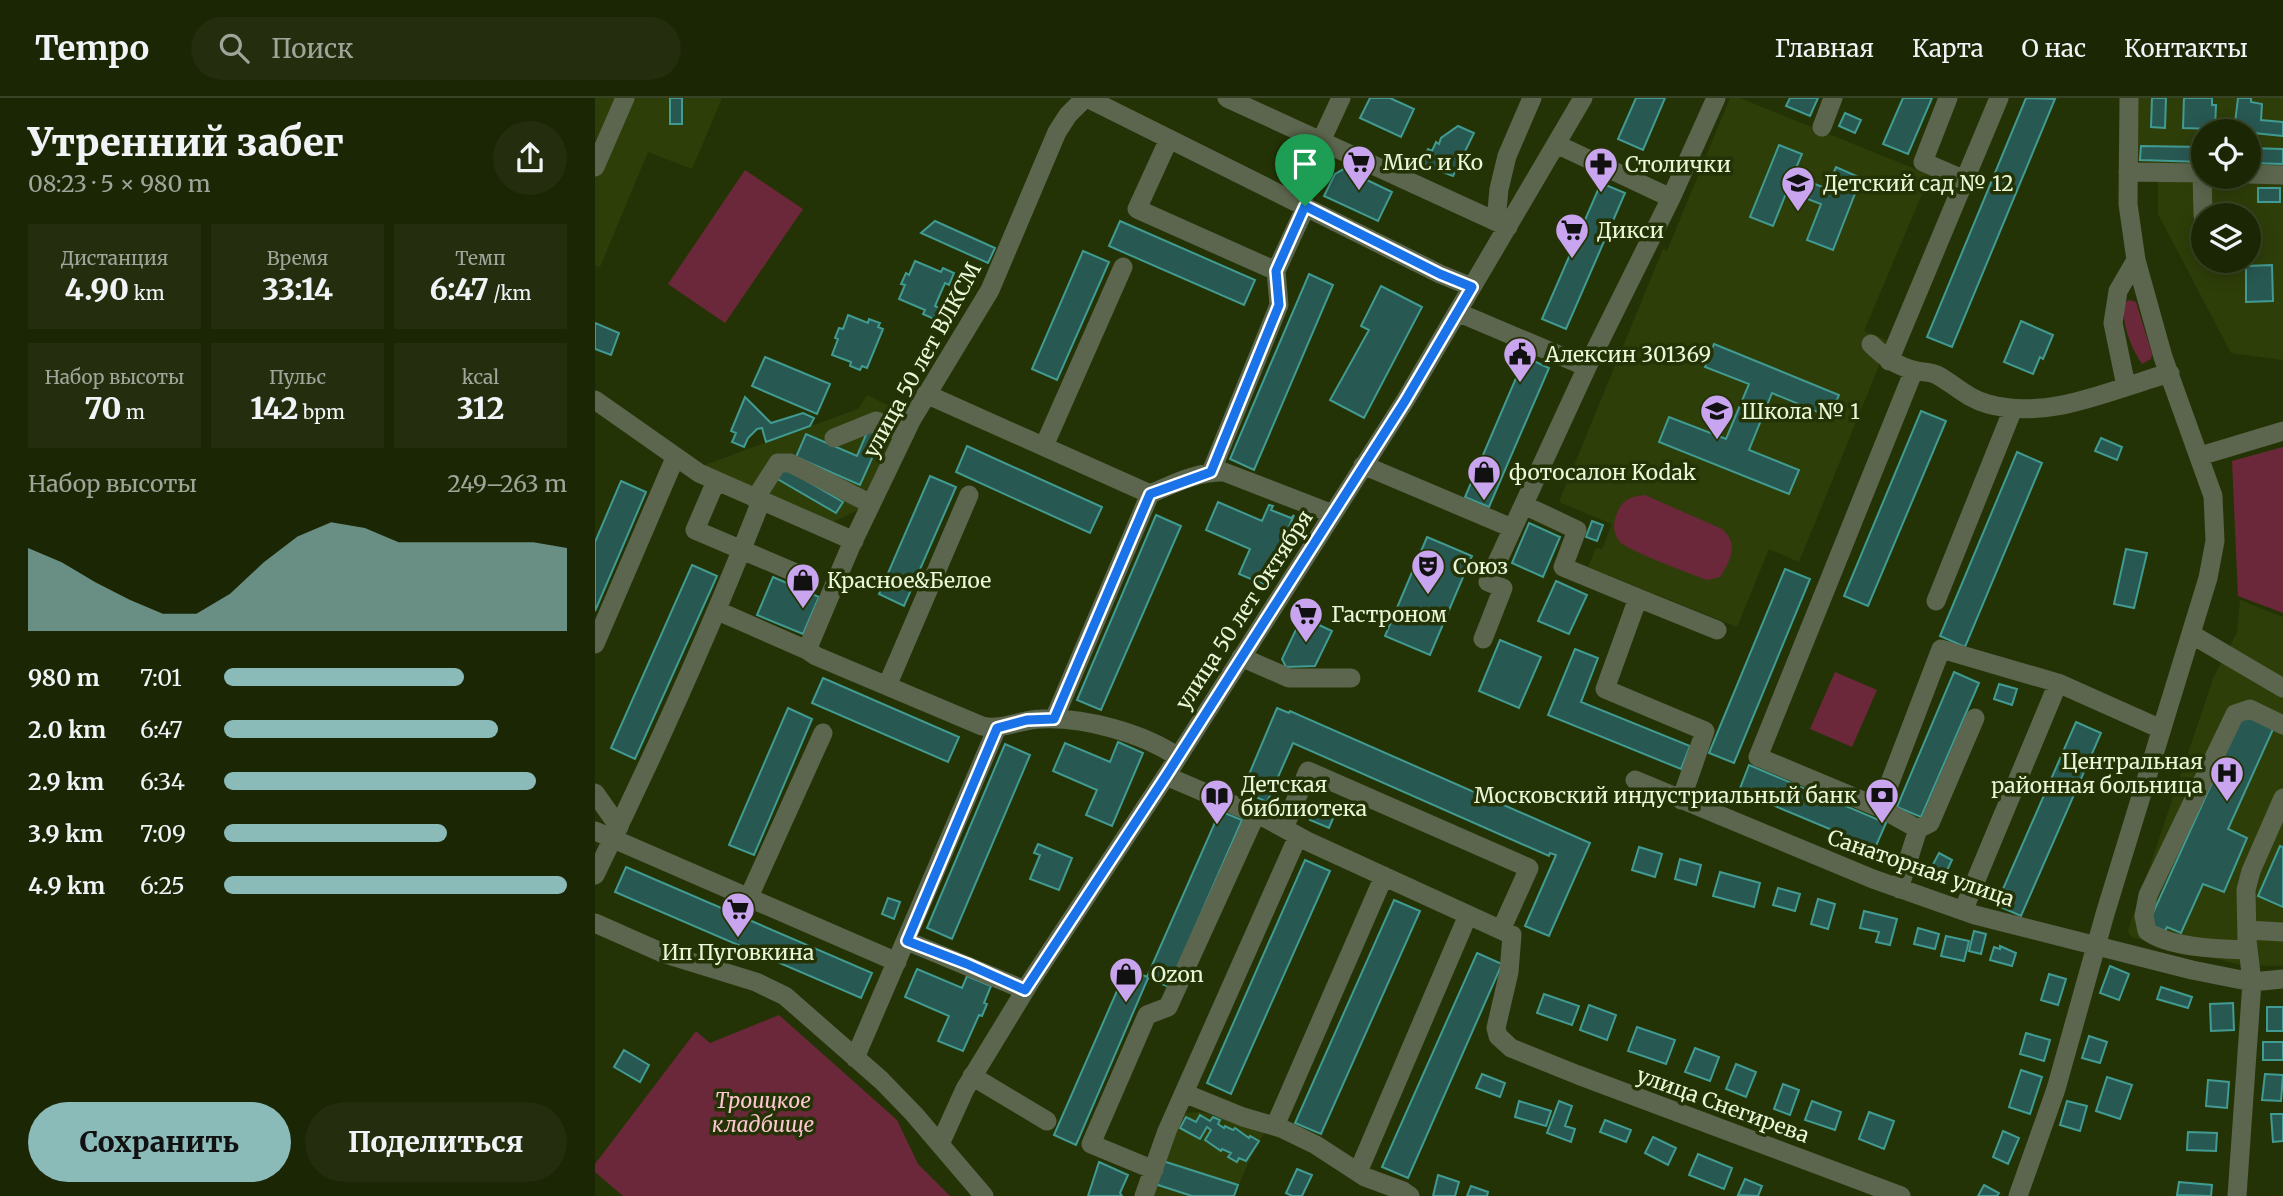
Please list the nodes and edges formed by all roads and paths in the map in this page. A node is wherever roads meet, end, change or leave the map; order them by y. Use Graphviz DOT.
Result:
graph roads {
  1 [pos="625,98"];
  2 [pos="1227,98"];
  3 [pos="1341,98"];
  4 [pos="1531,98"];
  5 [pos="1583,98"];
  6 [pos="1716,98"];
  7 [pos="1833,98"];
  8 [pos="1948,98"];
  9 [pos="1999,98"];
  10 [pos="2129,98"];
  11 [pos="1096,100"];
  12 [pos="1822,127"];
  13 [pos="1169,138"];
  14 [pos="1321,141"];
  15 [pos="1556,145"];
  16 [pos="595,167"];
  17 [pos="2128,172"];
  18 [pos="2191,173"];
  19 [pos="2261,174"];
  20 [pos="2283,175"];
  21 [pos="1965,180"];
  22 [pos="1671,198"];
  23 [pos="1305,206"];
  24 [pos="1502,224"];
  25 [pos="2136,260"];
  26 [pos="1123,267"];
  27 [pos="1276,271"];
  28 [pos="1472,287"];
  29 [pos="1457,312"];
  30 [pos="1871,344"];
  31 [pos="1889,361"];
  32 [pos="1587,367"];
  33 [pos="1914,370"];
  34 [pos="2170,373"];
  35 [pos="2126,386"];
  36 [pos="926,394"];
  37 [pos="595,400"];
  38 [pos="2013,409"];
  39 [pos="2283,431"];
  40 [pos="905,434"];
  41 [pos="834,438"];
  42 [pos="1044,446"];
  43 [pos="2200,456"];
  44 [pos="675,458"];
  45 [pos="1363,466"];
  46 [pos="1211,472"];
  47 [pos="716,481"];
  48 [pos="1150,494"];
  49 [pos="969,495"];
  50 [pos="758,500"];
  51 [pos="871,504"];
  52 [pos="1524,505"];
  53 [pos="1332,514"];
  54 [pos="1512,528"];
  55 [pos="854,541"];
  56 [pos="742,550"];
  57 [pos="810,579"];
  58 [pos="1638,598"];
  59 [pos="1936,601"];
  60 [pos="717,611"];
  61 [pos="1717,630"];
  62 [pos="2190,634"];
  63 [pos="1483,639"];
  64 [pos="595,644"];
  65 [pos="807,650"];
  66 [pos="1241,657"];
  67 [pos="1350,678"];
  68 [pos="2058,683"];
  69 [pos="887,686"];
  70 [pos="2283,688"];
  71 [pos="1975,718"];
  72 [pos="1054,719"];
  73 [pos="2283,725"];
  74 [pos="997,728"];
  75 [pos="2161,729"];
  76 [pos="823,733"];
  77 [pos="1178,757"];
  78 [pos="1166,776"];
  79 [pos="1635,780"];
  80 [pos="595,793"];
  81 [pos="2283,798"];
  82 [pos="1681,800"];
  83 [pos="1880,808"];
  84 [pos="1256,814"];
  85 [pos="1918,829"];
  86 [pos="1291,832"];
  87 [pos="609,833"];
  88 [pos="595,875"];
  89 [pos="1384,876"];
  90 [pos="1899,888"];
  91 [pos="748,899"];
  92 [pos="1963,911"];
  93 [pos="1468,915"];
  94 [pos="595,923"];
  95 [pos="1501,930"];
  96 [pos="2283,932"];
  97 [pos="2247,940"];
  98 [pos="907,941"];
  99 [pos="2097,944"];
  100 [pos="897,962"];
  101 [pos="2283,979"];
  102 [pos="2252,982"];
  103 [pos="1025,990"];
  104 [pos="855,1058"];
  105 [pos="972,1076"];
  106 [pos="1184,1093"];
  107 [pos="1047,1121"];
  108 [pos="1275,1126"];
  109 [pos="940,1144"];
  110 [pos="1154,1170"];
  111 [pos="1358,1172"];
  112 [pos="984,1196"];
  113 [pos="1144,1196"];
  114 [pos="1410,1196"];
  115 [pos="1901,1196"];
  116 [pos="2018,1196"];
  117 [pos="2237,1196"];
  1 -- 16 [label="street"];
  2 -- 14 [label="street"];
  3 -- 14 [label="street"];
  4 -- 24 [label="street"];
  5 -- 15 [label="street, улица 50 лет Октября"];
  6 -- 22 [label="street"];
  7 -- 12 [label="street"];
  8 -- 21 [label="street"];
  9 -- 21 [label="street"];
  10 -- 17 [label="street"];
  11 -- 13 [label="street"];
  11 -- 36 [label="street, улица 50 лет ВЛКСМ"];
  13 -- 23 [label="street"];
  13 -- 27 [label="street"];
  14 -- 24 [label="street"];
  15 -- 22 [label="street"];
  15 -- 24 [label="street, улица 50 лет Октября"];
  17 -- 18 [label="street"];
  17 -- 25 [label="street"];
  19 -- 20 [label="street"];
  21 -- 31 [label="street"];
  22 -- 32 [label="street"];
  23 -- 27 [label="street"];
  23 -- 28 [label="street"];
  24 -- 28 [label="street, улица 50 лет Октября"];
  25 -- 34 [label="street"];
  25 -- 35 [label="street"];
  26 -- 42 [label="street"];
  27 -- 46 [label="street"];
  28 -- 29 [label="street, улица 50 лет Октября"];
  29 -- 32 [label="street"];
  29 -- 45 [label="street, улица 50 лет Октября"];
  30 -- 31 [label="street"];
  31 -- 33 [label="street"];
  32 -- 52 [label="street"];
  33 -- 38 [label="street"];
  33 -- 83 [label="street"];
  34 -- 35 [label="street"];
  34 -- 43 [label="street"];
  35 -- 38 [label="street"];
  36 -- 40 [label="street, улица 50 лет ВЛКСМ"];
  36 -- 42 [label="street"];
  37 -- 44 [label="street"];
  38 -- 59 [label="street"];
  39 -- 43 [label="street"];
  40 -- 41 [label="street"];
  40 -- 51 [label="street, улица 50 лет ВЛКСМ"];
  42 -- 48 [label="street"];
  43 -- 62 [label="street"];
  44 -- 47 [label="street"];
  44 -- 64 [label="street"];
  45 -- 53 [label="street, улица 50 лет Октября"];
  45 -- 54 [label="street"];
  46 -- 48 [label="street"];
  46 -- 53 [label="street"];
  47 -- 50 [label="street"];
  47 -- 56 [label="street"];
  48 -- 72 [label="street"];
  49 -- 69 [label="street"];
  50 -- 51 [label="street"];
  50 -- 55 [label="street"];
  50 -- 56 [label="street"];
  51 -- 55 [label="street, улица 50 лет ВЛКСМ"];
  52 -- 54 [label="street"];
  52 -- 58 [label="street"];
  53 -- 66 [label="street, улица 50 лет Октября"];
  54 -- 63 [label="street"];
  55 -- 65 [label="street, улица 50 лет ВЛКСМ"];
  56 -- 57 [label="street"];
  56 -- 60 [label="street"];
  58 -- 61 [label="street"];
  58 -- 82 [label="street"];
  60 -- 65 [label="street"];
  60 -- 87 [label="street"];
  62 -- 70 [label="street"];
  62 -- 75 [label="street"];
  65 -- 69 [label="street"];
  66 -- 67 [label="street"];
  66 -- 77 [label="street, улица 50 лет Октября"];
  68 -- 75 [label="street"];
  68 -- 83 [label="street"];
  68 -- 92 [label="street"];
  69 -- 74 [label="street"];
  71 -- 85 [label="street"];
  72 -- 74 [label="street"];
  72 -- 77 [label="street"];
  73 -- 97 [label="street"];
  74 -- 98 [label="street"];
  75 -- 99 [label="street"];
  76 -- 91 [label="street"];
  77 -- 78 [label="street, улица 50 лет Октября"];
  78 -- 84 [label="street"];
  78 -- 103 [label="street, улица 50 лет Октября"];
  79 -- 82 [label="street, Санаторная улица"];
  80 -- 87 [label="street"];
  81 -- 97 [label="street"];
  82 -- 90 [label="street, Санаторная улица"];
  83 -- 85 [label="street"];
  84 -- 86 [label="street"];
  84 -- 110 [label="street"];
  85 -- 90 [label="street"];
  86 -- 89 [label="street"];
  86 -- 95 [label="street"];
  86 -- 106 [label="street"];
  87 -- 88 [label="street"];
  87 -- 91 [label="street"];
  89 -- 93 [label="street"];
  89 -- 108 [label="street"];
  90 -- 92 [label="street, Санаторная улица"];
  91 -- 100 [label="street"];
  92 -- 99 [label="street, Санаторная улица"];
  93 -- 95 [label="street"];
  93 -- 111 [label="street"];
  94 -- 104 [label="street"];
  95 -- 115 [label="street, улица Снегирева"];
  96 -- 97 [label="street"];
  97 -- 102 [label="street"];
  98 -- 100 [label="street"];
  98 -- 103 [label="street"];
  99 -- 102 [label="street, Санаторная улица"];
  99 -- 116 [label="street"];
  100 -- 104 [label="street"];
  101 -- 102 [label="street, Санаторная улица"];
  102 -- 117 [label="street"];
  103 -- 105 [label="street, улица 50 лет Октября"];
  104 -- 109 [label="street"];
  105 -- 107 [label="street"];
  105 -- 109 [label="street, улица 50 лет Октября"];
  106 -- 108 [label="street"];
  106 -- 110 [label="street"];
  108 -- 111 [label="street"];
  109 -- 112 [label="street"];
  110 -- 113 [label="street"];
  111 -- 114 [label="street"];
}
